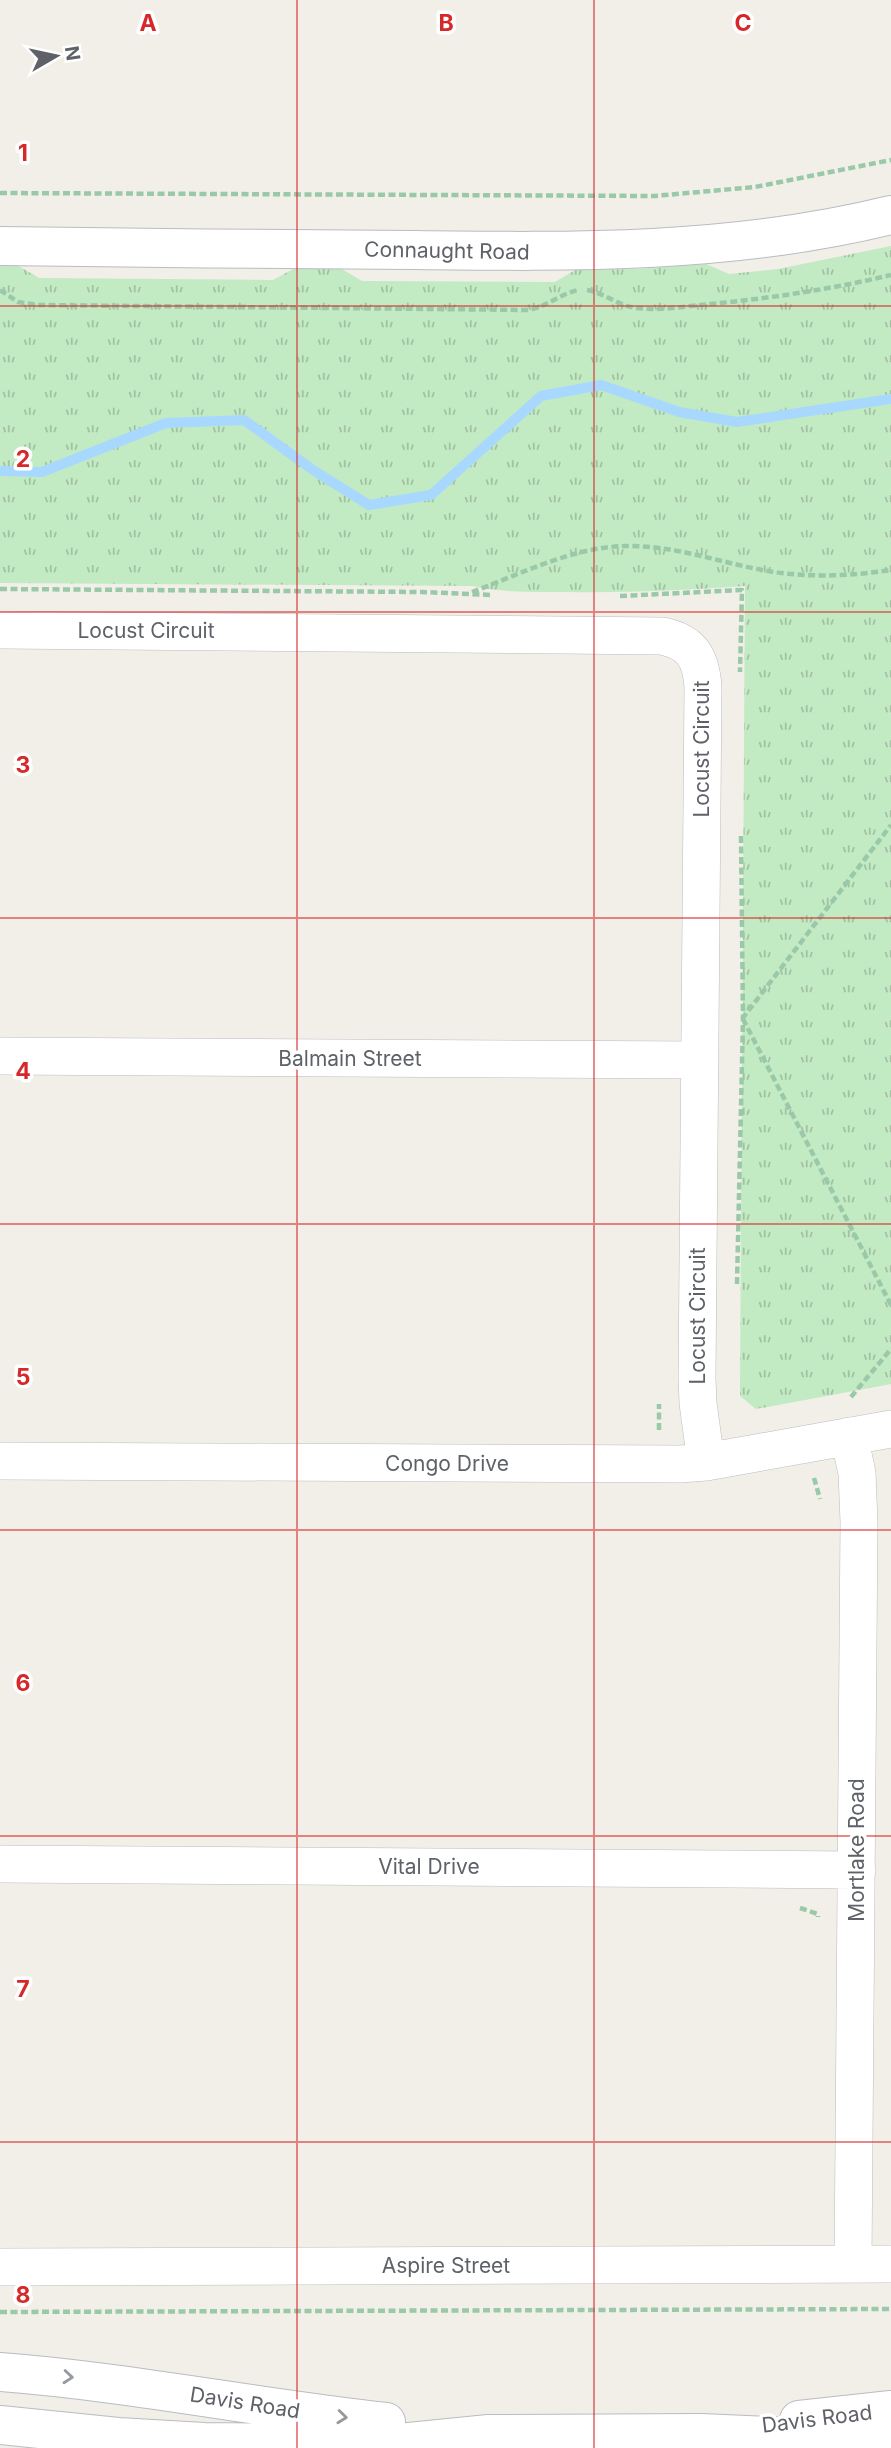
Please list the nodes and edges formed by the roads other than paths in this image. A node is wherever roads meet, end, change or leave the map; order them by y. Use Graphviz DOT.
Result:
graph roads {
  1 [pos="891,215"];
  2 [pos="0,246"];
  3 [pos="0,630"];
  4 [pos="0,1056"];
  5 [pos="699,1060"];
  6 [pos="891,1429"];
  7 [pos="849,1436"];
  8 [pos="0,1461"];
  9 [pos="706,1462"];
  10 [pos="0,1864"];
  11 [pos="857,1870"];
  12 [pos="853,2264"];
  13 [pos="891,2264"];
  14 [pos="0,2267"];
  15 [pos="0,2372"];
  16 [pos="891,2410"];
  17 [pos="0,2425"];
  18 [pos="701,2433"];
  19 [pos="489,2434"];
  20 [pos="891,2441"];
  1 -- 2 [label="street, Connaught Road"];
  3 -- 5 [label="street, Locust Circuit"];
  4 -- 5 [label="street, Balmain Street"];
  5 -- 9 [label="street, Locust Circuit"];
  6 -- 7 [label="street, Congo Drive"];
  7 -- 9 [label="street, Congo Drive"];
  7 -- 11 [label="street, Mortlake Road"];
  8 -- 9 [label="street, Congo Drive"];
  10 -- 11 [label="street, Vital Drive"];
  11 -- 12 [label="street, Mortlake Road"];
  12 -- 13 [label="street, Aspire Street"];
  12 -- 14 [label="street, Aspire Street"];
  15 -- 19 [label="street, Davis Road, one-way"];
  16 -- 18 [label="street, Davis Road"];
  17 -- 19 [label="street, Davis Road"];
  18 -- 19 [label="street, Davis Road"];
  18 -- 20 [label="street, Davis Road"];
}
